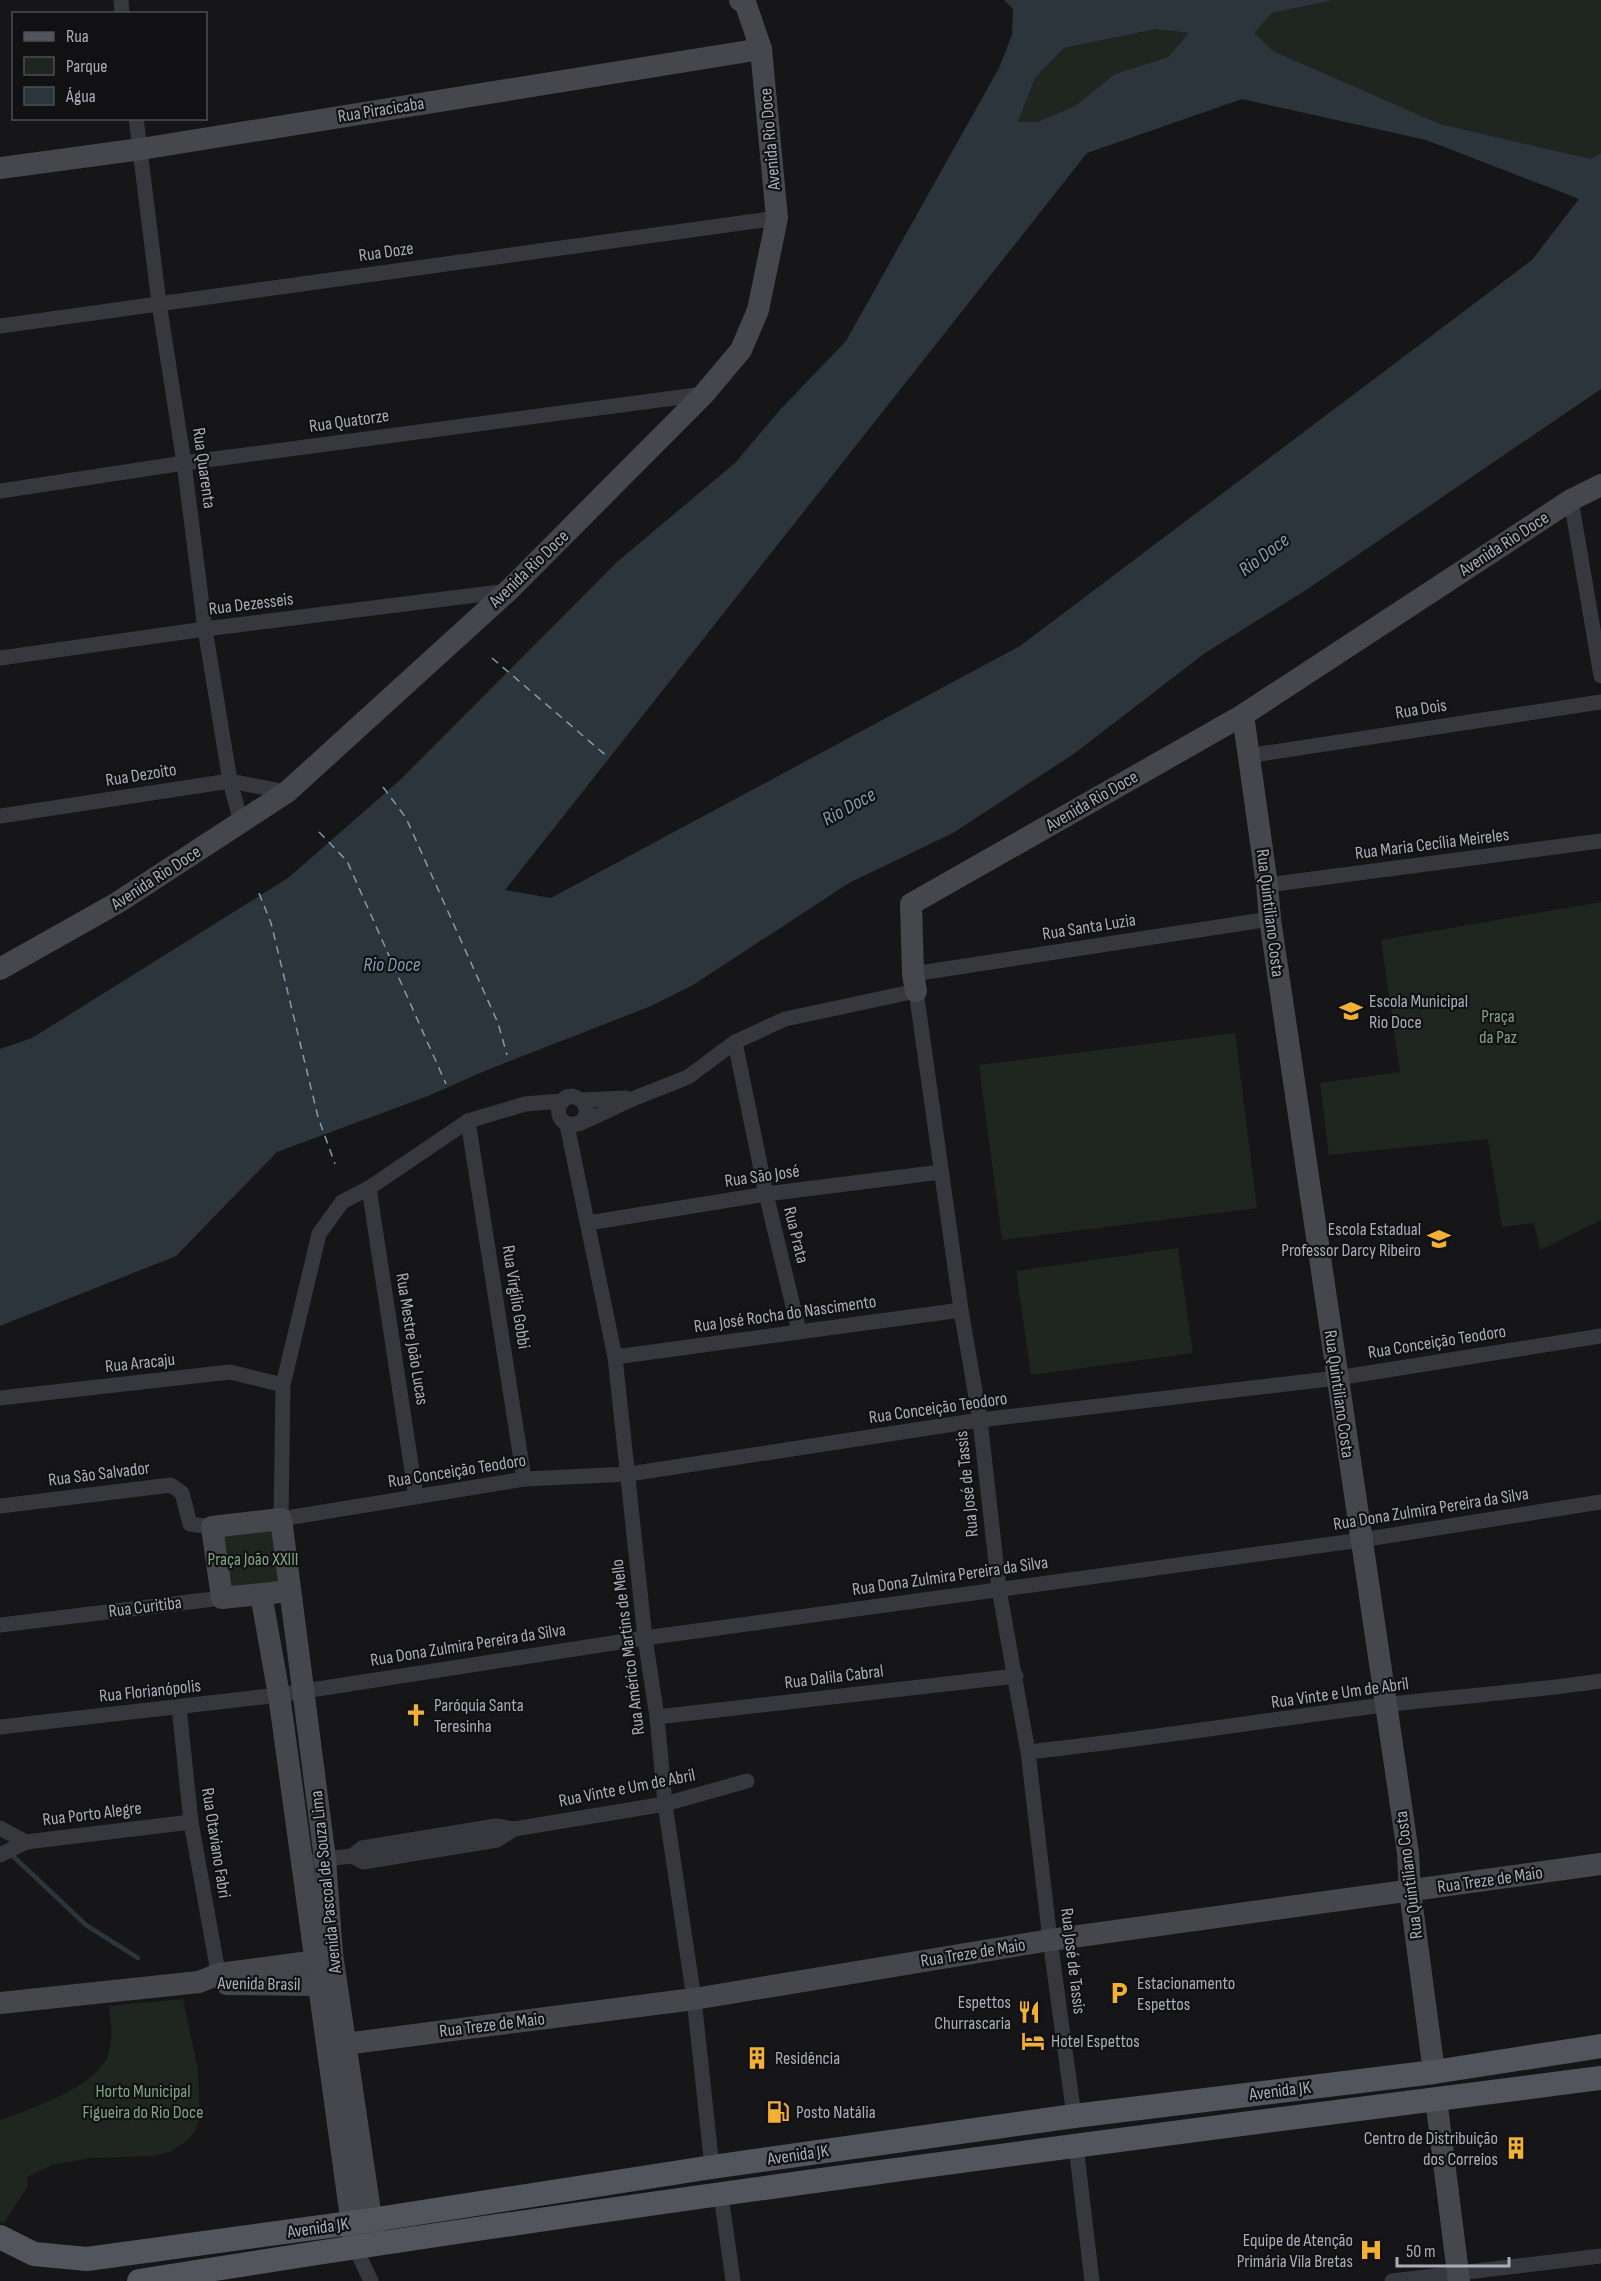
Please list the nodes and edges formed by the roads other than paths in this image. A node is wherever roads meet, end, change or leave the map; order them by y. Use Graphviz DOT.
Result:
graph roads {
  1 [pos="740,0"];
  2 [pos="761,49"];
  3 [pos="136,120"];
  4 [pos="141,148"];
  5 [pos="0,168"];
  6 [pos="777,218"];
  7 [pos="159,303"];
  8 [pos="0,326"];
  9 [pos="704,394"];
  10 [pos="184,463"];
  11 [pos="1601,485"];
  12 [pos="0,491"];
  13 [pos="1570,500"];
  14 [pos="508,591"];
  15 [pos="205,629"];
  16 [pos="0,658"];
  17 [pos="1601,676"];
  18 [pos="1601,702"];
  19 [pos="1243,715"];
  20 [pos="1247,756"];
  21 [pos="230,781"];
  22 [pos="287,792"];
  23 [pos="0,816"];
  24 [pos="241,822"];
  25 [pos="1601,841"];
  26 [pos="1267,885"];
  27 [pos="1270,919"];
  28 [pos="0,969"];
  29 [pos="915,982"];
  30 [pos="735,1042"];
  31 [pos="635,1098"];
  32 [pos="582,1100"];
  33 [pos="562,1101"];
  34 [pos="468,1121"];
  35 [pos="573,1124"];
  36 [pos="941,1172"];
  37 [pos="369,1188"];
  38 [pos="766,1194"];
  39 [pos="588,1223"];
  40 [pos="960,1310"];
  41 [pos="799,1331"];
  42 [pos="1601,1336"];
  43 [pos="615,1357"];
  44 [pos="1337,1378"];
  45 [pos="283,1385"];
  46 [pos="0,1398"];
  47 [pos="980,1420"];
  48 [pos="629,1474"];
  49 [pos="524,1479"];
  50 [pos="416,1497"];
  51 [pos="1601,1502"];
  52 [pos="0,1506"];
  53 [pos="281,1519"];
  54 [pos="212,1527"];
  55 [pos="1361,1540"];
  56 [pos="999,1589"];
  57 [pos="290,1590"];
  58 [pos="261,1593"];
  59 [pos="222,1598"];
  60 [pos="0,1625"];
  61 [pos="645,1638"];
  62 [pos="1016,1676"];
  63 [pos="1601,1681"];
  64 [pos="304,1690"];
  65 [pos="279,1695"];
  66 [pos="1385,1705"];
  67 [pos="179,1707"];
  68 [pos="657,1718"];
  69 [pos="0,1727"];
  70 [pos="1029,1752"];
  71 [pos="747,1781"];
  72 [pos="665,1804"];
  73 [pos="191,1822"];
  74 [pos="0,1828"];
  75 [pos="26,1842"];
  76 [pos="0,1855"];
  77 [pos="325,1859"];
  78 [pos="302,1862"];
  79 [pos="1601,1864"];
  80 [pos="1410,1892"];
  81 [pos="1050,1940"];
  82 [pos="324,1957"];
  83 [pos="213,1980"];
  84 [pos="320,1985"];
  85 [pos="694,1999"];
  86 [pos="0,2003"];
  87 [pos="337,2045"];
  88 [pos="1601,2046"];
  89 [pos="1434,2072"];
  90 [pos="1601,2078"];
  91 [pos="1436,2099"];
  92 [pos="1074,2116"];
  93 [pos="1076,2146"];
  94 [pos="712,2167"];
  95 [pos="721,2195"];
  96 [pos="363,2233"];
  97 [pos="0,2237"];
  98 [pos="1601,2256"];
  99 [pos="1458,2277"];
  100 [pos="139,2281"];
  101 [pos="372,2281"];
  102 [pos="733,2281"];
  103 [pos="1092,2281"];
  104 [pos="1392,2281"];
  1 -- 2 [label="street, Avenida Rio Doce"];
  2 -- 4 [label="street, Rua Piracicaba"];
  2 -- 6 [label="street, Avenida Rio Doce"];
  3 -- 4 [label="street, Rua Quarenta"];
  4 -- 5 [label="street, Rua Piracicaba"];
  4 -- 7 [label="street, Rua Quarenta"];
  6 -- 7 [label="street, Rua Doze"];
  6 -- 9 [label="street, Avenida Rio Doce"];
  7 -- 8 [label="street, Rua Doze"];
  7 -- 10 [label="street, Rua Quarenta"];
  9 -- 10 [label="street, Rua Quatorze"];
  9 -- 14 [label="street, Avenida Rio Doce"];
  10 -- 12 [label="street, Rua Quatorze"];
  10 -- 15 [label="street, Rua Quarenta"];
  11 -- 13 [label="street, Avenida Rio Doce"];
  13 -- 17 [label="street"];
  13 -- 19 [label="street, Avenida Rio Doce"];
  14 -- 15 [label="street, Rua Dezesseis"];
  14 -- 22 [label="street, Avenida Rio Doce"];
  15 -- 16 [label="street, Rua Dezesseis"];
  15 -- 21 [label="street, Rua Quarenta"];
  18 -- 20 [label="street, Rua Dois"];
  19 -- 20 [label="street, Rua Quintiliano Costa"];
  19 -- 29 [label="street, Avenida Rio Doce"];
  20 -- 26 [label="street, Rua Quintiliano Costa"];
  21 -- 22 [label="street, Rua Dezoito"];
  21 -- 23 [label="street, Rua Dezoito"];
  21 -- 24 [label="street, Rua Quarenta"];
  22 -- 24 [label="street, Avenida Rio Doce"];
  24 -- 28 [label="street, Avenida Rio Doce"];
  25 -- 26 [label="street, Rua Maria Cecília Meireles"];
  26 -- 27 [label="street, Rua Quintiliano Costa"];
  27 -- 29 [label="street, Rua Santa Luzia"];
  27 -- 44 [label="street, Rua Quintiliano Costa"];
  29 -- 30 [label="street"];
  29 -- 36 [label="street, Rua José de Tassis"];
  30 -- 31 [label="street"];
  30 -- 38 [label="street, Rua Prata"];
  31 -- 32 [label="street"];
  31 -- 35 [label="street"];
  32 -- 33 [label="street"];
  32 -- 35 [label="street"];
  33 -- 34 [label="street"];
  33 -- 35 [label="street"];
  34 -- 37 [label="street"];
  34 -- 49 [label="street, Rua Virgílio Gobbi"];
  35 -- 39 [label="street, Rua Américo Martins de Mello"];
  36 -- 38 [label="street, Rua São José"];
  36 -- 40 [label="street, Rua José de Tassis"];
  37 -- 45 [label="street"];
  37 -- 50 [label="street, Rua Mestre João Lucas"];
  38 -- 39 [label="street, Rua São José"];
  38 -- 41 [label="street, Rua Prata"];
  39 -- 43 [label="street, Rua Américo Martins de Mello"];
  40 -- 41 [label="street, Rua José Rocha do Nascimento"];
  40 -- 47 [label="street, Rua José de Tassis"];
  41 -- 43 [label="street, Rua José Rocha do Nascimento"];
  42 -- 44 [label="street, Rua Conceição Teodoro"];
  43 -- 48 [label="street, Rua Américo Martins de Mello"];
  44 -- 47 [label="street, Rua Conceição Teodoro"];
  44 -- 55 [label="street, Rua Quintiliano Costa"];
  45 -- 46 [label="street, Rua Aracaju"];
  45 -- 53 [label="street"];
  47 -- 48 [label="street, Rua Conceição Teodoro"];
  47 -- 56 [label="street, Rua José de Tassis"];
  48 -- 49 [label="street, Rua Conceição Teodoro"];
  48 -- 61 [label="street, Rua Américo Martins de Mello"];
  49 -- 50 [label="street, Rua Conceição Teodoro"];
  50 -- 53 [label="street, Rua Conceição Teodoro"];
  51 -- 55 [label="street, Rua Dona Zulmira Pereira da Silva"];
  52 -- 54 [label="street, Rua São Salvador"];
  53 -- 54 [label="street"];
  53 -- 57 [label="street, Avenida Pascoal de Souza Lima"];
  54 -- 59 [label="street"];
  55 -- 56 [label="street, Rua Dona Zulmira Pereira da Silva"];
  55 -- 66 [label="street, Rua Quintiliano Costa"];
  56 -- 61 [label="street, Rua Dona Zulmira Pereira da Silva"];
  56 -- 62 [label="street, Rua José de Tassis"];
  57 -- 58 [label="street, Rua Curitiba"];
  57 -- 64 [label="street, Avenida Pascoal de Souza Lima"];
  58 -- 59 [label="street, Rua Curitiba"];
  58 -- 65 [label="street, Avenida Pascoal de Souza Lima"];
  59 -- 60 [label="street, Rua Curitiba"];
  61 -- 64 [label="street, Rua Dona Zulmira Pereira da Silva"];
  61 -- 68 [label="street, Rua Américo Martins de Mello"];
  62 -- 68 [label="street, Rua Dalila Cabral"];
  62 -- 70 [label="street, Rua José de Tassis"];
  63 -- 66 [label="street, Rua Vinte e Um de Abril"];
  64 -- 65 [label="street, Rua Florianópolis"];
  64 -- 77 [label="street, Avenida Pascoal de Souza Lima"];
  65 -- 67 [label="street, Rua Florianópolis"];
  65 -- 78 [label="street, Avenida Pascoal de Souza Lima"];
  66 -- 70 [label="street, Rua Vinte e Um de Abril"];
  66 -- 80 [label="street, Rua Quintiliano Costa"];
  67 -- 69 [label="street, Rua Florianópolis"];
  67 -- 73 [label="street, Rua Otaviano Fabri"];
  68 -- 72 [label="street, Rua Américo Martins de Mello"];
  70 -- 81 [label="street, Rua José de Tassis"];
  71 -- 72 [label="street, Rua Vinte e Um de Abril"];
  72 -- 77 [label="street, Rua Vinte e Um de Abril"];
  72 -- 85 [label="street, Rua Américo Martins de Mello"];
  73 -- 75 [label="street, Rua Porto Alegre"];
  73 -- 83 [label="street, Rua Otaviano Fabri"];
  74 -- 75 [label="street"];
  75 -- 76 [label="street, Rua Porto Alegre"];
  77 -- 78 [label="street, Rua Vinte e Um de Abril"];
  77 -- 82 [label="street, Avenida Pascoal de Souza Lima"];
  78 -- 82 [label="street, Avenida Pascoal de Souza Lima"];
  79 -- 80 [label="street, Rua Treze de Maio"];
  80 -- 81 [label="street, Rua Treze de Maio"];
  80 -- 89 [label="street, Rua Quintiliano Costa"];
  81 -- 85 [label="street, Rua Treze de Maio"];
  81 -- 92 [label="street, Rua José de Tassis"];
  82 -- 83 [label="street"];
  82 -- 84 [label="street, Avenida Pascoal de Souza Lima"];
  82 -- 87 [label="street, Avenida Pascoal de Souza Lima"];
  83 -- 84 [label="street, Avenida Brasil"];
  83 -- 86 [label="street"];
  84 -- 87 [label="street, Avenida Pascoal de Souza Lima"];
  85 -- 87 [label="street, Rua Treze de Maio"];
  85 -- 94 [label="street, Rua Américo Martins de Mello"];
  87 -- 96 [label="street, Avenida Pascoal de Souza Lima"];
  88 -- 89 [label="main road, Avenida JK"];
  89 -- 92 [label="main road, Avenida JK"];
  90 -- 91 [label="main road, Avenida JK"];
  91 -- 93 [label="main road, Avenida JK"];
  91 -- 99 [label="street"];
  92 -- 94 [label="main road, Avenida JK"];
  93 -- 95 [label="main road, Avenida JK"];
  93 -- 103 [label="street"];
  94 -- 96 [label="main road, Avenida JK"];
  95 -- 96 [label="main road, Avenida JK"];
  95 -- 102 [label="street"];
  96 -- 97 [label="main road, Avenida JK"];
  96 -- 100 [label="main road, Avenida JK"];
  96 -- 101 [label="street"];
  98 -- 99 [label="street"];
  99 -- 104 [label="street"];
}
